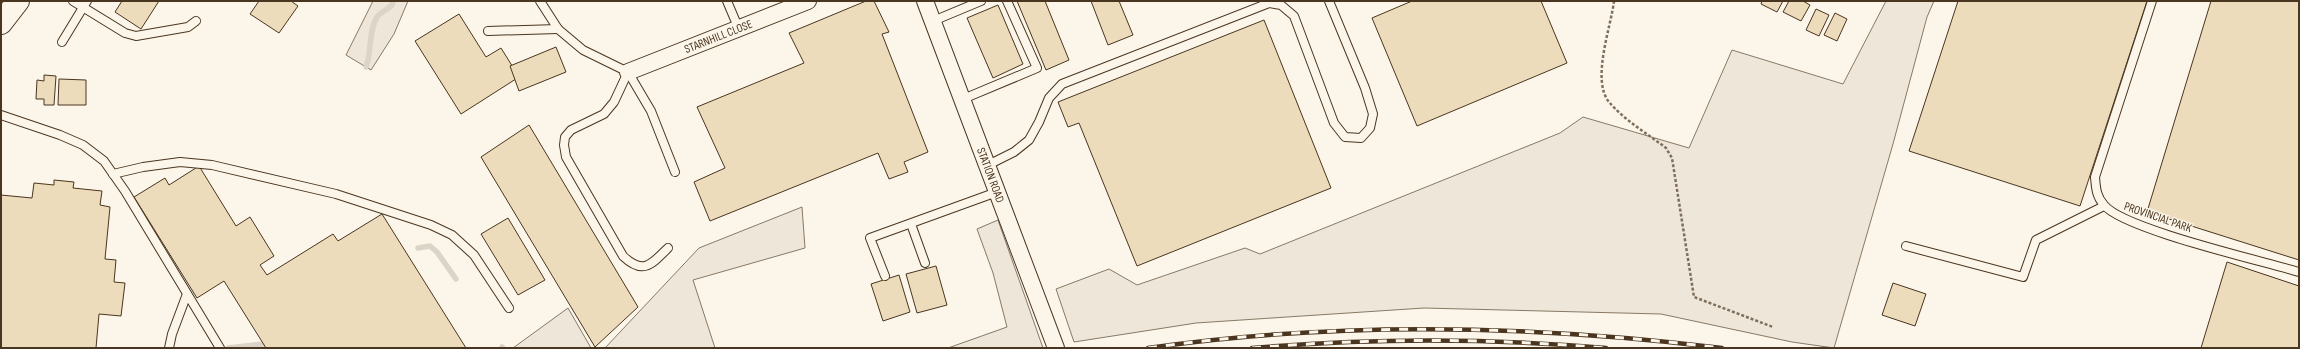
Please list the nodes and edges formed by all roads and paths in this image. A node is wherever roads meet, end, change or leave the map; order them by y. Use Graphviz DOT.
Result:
graph roads {
  1 [pos="18,1"];
  2 [pos="73,1"];
  3 [pos="540,1"];
  4 [pos="727,1"];
  5 [pos="808,1"];
  6 [pos="925,1"];
  7 [pos="981,1"];
  8 [pos="1007,1"];
  9 [pos="1329,1"];
  10 [pos="1614,1"];
  11 [pos="2152,1"];
  12 [pos="85,4"];
  13 [pos="196,21"];
  14 [pos="933,21"];
  15 [pos="1,23"];
  16 [pos="738,27"];
  17 [pos="558,29"];
  18 [pos="488,31"];
  19 [pos="62,42"];
  20 [pos="628,72"];
  21 [pos="962,98"];
  22 [pos="1,115"];
  23 [pos="988,165"];
  24 [pos="675,172"];
  25 [pos="113,174"];
  26 [pos="997,192"];
  27 [pos="2104,206"];
  28 [pos="910,224"];
  29 [pos="1906,246"];
  30 [pos="668,248"];
  31 [pos="925,263"];
  32 [pos="2299,272"];
  33 [pos="885,276"];
  34 [pos="186,294"];
  35 [pos="509,308"];
  36 [pos="1773,327"];
  37 [pos="169,348"];
  38 [pos="220,348"];
  39 [pos="1056,348"];
  1 -- 15 [label="main road"];
  2 -- 12 [label="lane"];
  3 -- 17 [label="lane"];
  4 -- 16 [label="lane"];
  5 -- 16 [label="street, STARNHILL CLOSE"];
  6 -- 14 [label="street, STATION ROAD"];
  7 -- 14 [label="lane"];
  8 -- 21 [label="lane"];
  9 -- 23 [label="lane"];
  10 -- 36 [label="path"];
  11 -- 27 [label="lane"];
  12 -- 13 [label="lane"];
  12 -- 19 [label="lane"];
  14 -- 21 [label="street, STATION ROAD"];
  16 -- 20 [label="street, STARNHILL CLOSE"];
  17 -- 18 [label="lane"];
  17 -- 20 [label="lane"];
  20 -- 24 [label="lane"];
  20 -- 30 [label="lane"];
  21 -- 23 [label="street, STATION ROAD"];
  22 -- 25 [label="lane"];
  23 -- 26 [label="street, STATION ROAD"];
  25 -- 34 [label="lane"];
  25 -- 35 [label="lane"];
  26 -- 28 [label="lane"];
  26 -- 39 [label="street, STATION ROAD"];
  27 -- 29 [label="lane"];
  27 -- 32 [label="lane, PROVINCIAL PARK"];
  28 -- 31 [label="lane"];
  28 -- 33 [label="lane"];
  34 -- 37 [label="lane"];
  34 -- 38 [label="lane"];
}
